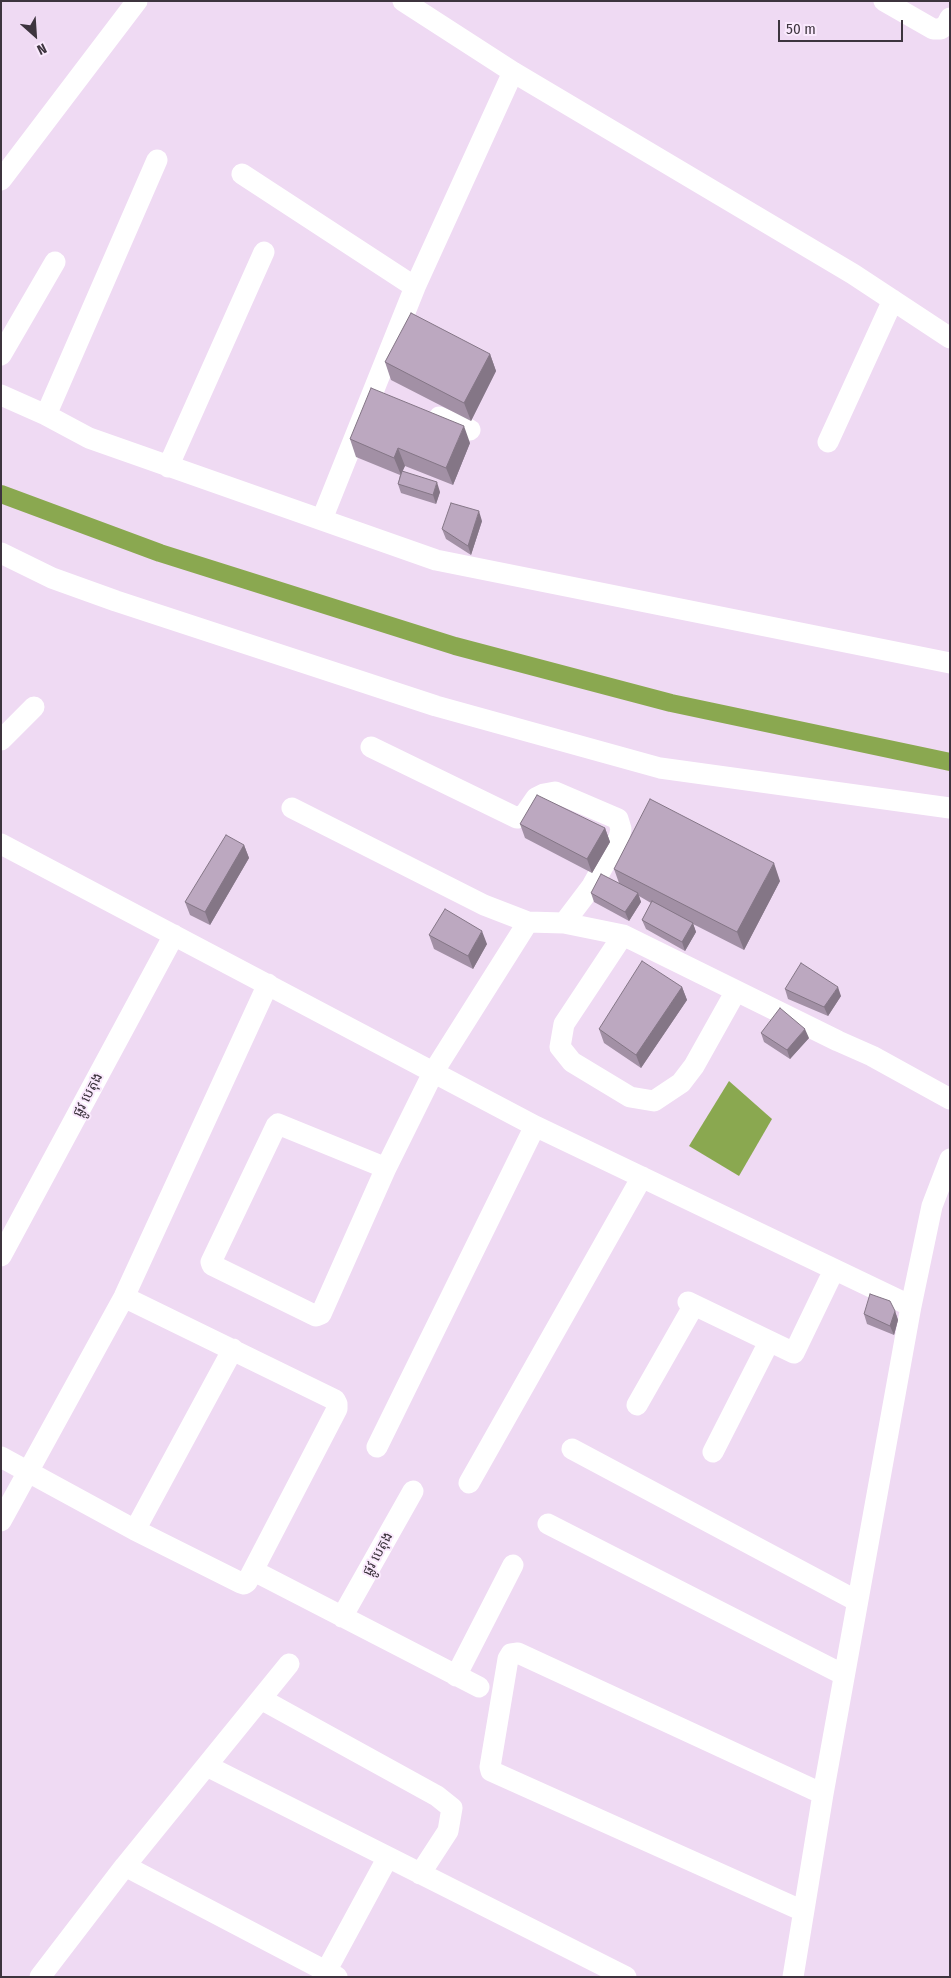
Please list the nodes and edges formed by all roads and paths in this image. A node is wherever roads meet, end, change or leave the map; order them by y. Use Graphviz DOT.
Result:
graph roads {
  1 [pos="137,1"];
  2 [pos="403,1"];
  3 [pos="884,1"];
  4 [pos="950,18"];
  5 [pos="513,72"];
  6 [pos="157,160"];
  7 [pos="242,174"];
  8 [pos="1,180"];
  9 [pos="264,252"];
  10 [pos="55,262"];
  11 [pos="415,287"];
  12 [pos="893,300"];
  13 [pos="950,338"];
  14 [pos="1,355"];
  15 [pos="1,395"];
  16 [pos="418,408"];
  17 [pos="46,415"];
  18 [pos="470,430"];
  19 [pos="828,442"];
  20 [pos="168,467"];
  21 [pos="322,519"];
  22 [pos="1,553"];
  23 [pos="950,664"];
  24 [pos="34,707"];
  25 [pos="1,740"];
  26 [pos="371,747"];
  27 [pos="292,808"];
  28 [pos="950,808"];
  29 [pos="1,844"];
  30 [pos="528,922"];
  31 [pos="564,924"];
  32 [pos="174,935"];
  33 [pos="623,935"];
  34 [pos="268,984"];
  35 [pos="736,991"];
  36 [pos="434,1071"];
  37 [pos="950,1099"];
  38 [pos="535,1126"];
  39 [pos="950,1159"];
  40 [pos="386,1168"];
  41 [pos="642,1177"];
  42 [pos="941,1209"];
  43 [pos="1,1256"];
  44 [pos="834,1270"];
  45 [pos="124,1297"];
  46 [pos="911,1306"];
  47 [pos="769,1342"];
  48 [pos="233,1349"];
  49 [pos="637,1406"];
  50 [pos="377,1447"];
  51 [pos="572,1449"];
  52 [pos="713,1452"];
  53 [pos="1,1457"];
  54 [pos="29,1472"];
  55 [pos="469,1483"];
  56 [pos="413,1491"];
  57 [pos="1,1521"];
  58 [pos="548,1524"];
  59 [pos="135,1530"];
  60 [pos="512,1565"];
  61 [pos="254,1571"];
  62 [pos="858,1601"];
  63 [pos="342,1617"];
  64 [pos="289,1664"];
  65 [pos="844,1675"];
  66 [pos="456,1676"];
  67 [pos="480,1687"];
  68 [pos="261,1699"];
  69 [pos="207,1766"];
  70 [pos="823,1794"];
  71 [pos="388,1857"];
  72 [pos="125,1866"];
  73 [pos="420,1874"];
  74 [pos="804,1911"];
  75 [pos="613,1974"];
  76 [pos="47,1975"];
  77 [pos="328,1975"];
  78 [pos="793,1977"];
  1 -- 8 [label="street"];
  2 -- 5 [label="street"];
  3 -- 4 [label="street"];
  5 -- 11 [label="street"];
  5 -- 12 [label="street"];
  6 -- 17 [label="street"];
  7 -- 11 [label="street"];
  9 -- 20 [label="street"];
  10 -- 14 [label="street"];
  11 -- 21 [label="street"];
  12 -- 13 [label="street"];
  12 -- 19 [label="street"];
  15 -- 17 [label="street"];
  16 -- 18 [label="street"];
  17 -- 20 [label="street"];
  20 -- 21 [label="street"];
  21 -- 23 [label="street"];
  22 -- 28 [label="street"];
  24 -- 25 [label="street"];
  26 -- 31 [label="street"];
  27 -- 30 [label="street"];
  29 -- 32 [label="street"];
  30 -- 31 [label="street"];
  30 -- 36 [label="street"];
  31 -- 33 [label="street"];
  32 -- 34 [label="street"];
  32 -- 43 [label="street, ផ្លូវ បេតុង"];
  33 -- 35 [label="street"];
  33 -- 35 [label="street"];
  34 -- 36 [label="street"];
  34 -- 45 [label="street"];
  35 -- 37 [label="street"];
  36 -- 38 [label="street"];
  36 -- 40 [label="street"];
  38 -- 41 [label="street"];
  38 -- 50 [label="street"];
  39 -- 42 [label="street"];
  40 -- 40 [label="street"];
  41 -- 44 [label="street"];
  41 -- 55 [label="street"];
  42 -- 46 [label="street"];
  44 -- 46 [label="street"];
  44 -- 47 [label="street"];
  45 -- 48 [label="street"];
  45 -- 54 [label="street"];
  46 -- 62 [label="street"];
  47 -- 49 [label="street"];
  47 -- 52 [label="street"];
  48 -- 59 [label="street"];
  48 -- 61 [label="street"];
  51 -- 62 [label="street"];
  53 -- 54 [label="street"];
  54 -- 57 [label="street"];
  54 -- 59 [label="street"];
  56 -- 63 [label="street, ផ្លូវ បេតុង"];
  58 -- 65 [label="street"];
  59 -- 61 [label="street"];
  60 -- 66 [label="street"];
  61 -- 63 [label="street"];
  62 -- 65 [label="street"];
  63 -- 66 [label="street"];
  64 -- 68 [label="street"];
  65 -- 70 [label="street"];
  66 -- 67 [label="street"];
  68 -- 69 [label="street"];
  68 -- 73 [label="street"];
  69 -- 71 [label="street"];
  69 -- 72 [label="street"];
  70 -- 74 [label="street"];
  70 -- 74 [label="street"];
  71 -- 73 [label="street"];
  71 -- 77 [label="street"];
  72 -- 76 [label="street"];
  72 -- 77 [label="street"];
  73 -- 75 [label="street"];
  74 -- 78 [label="street"];
}
